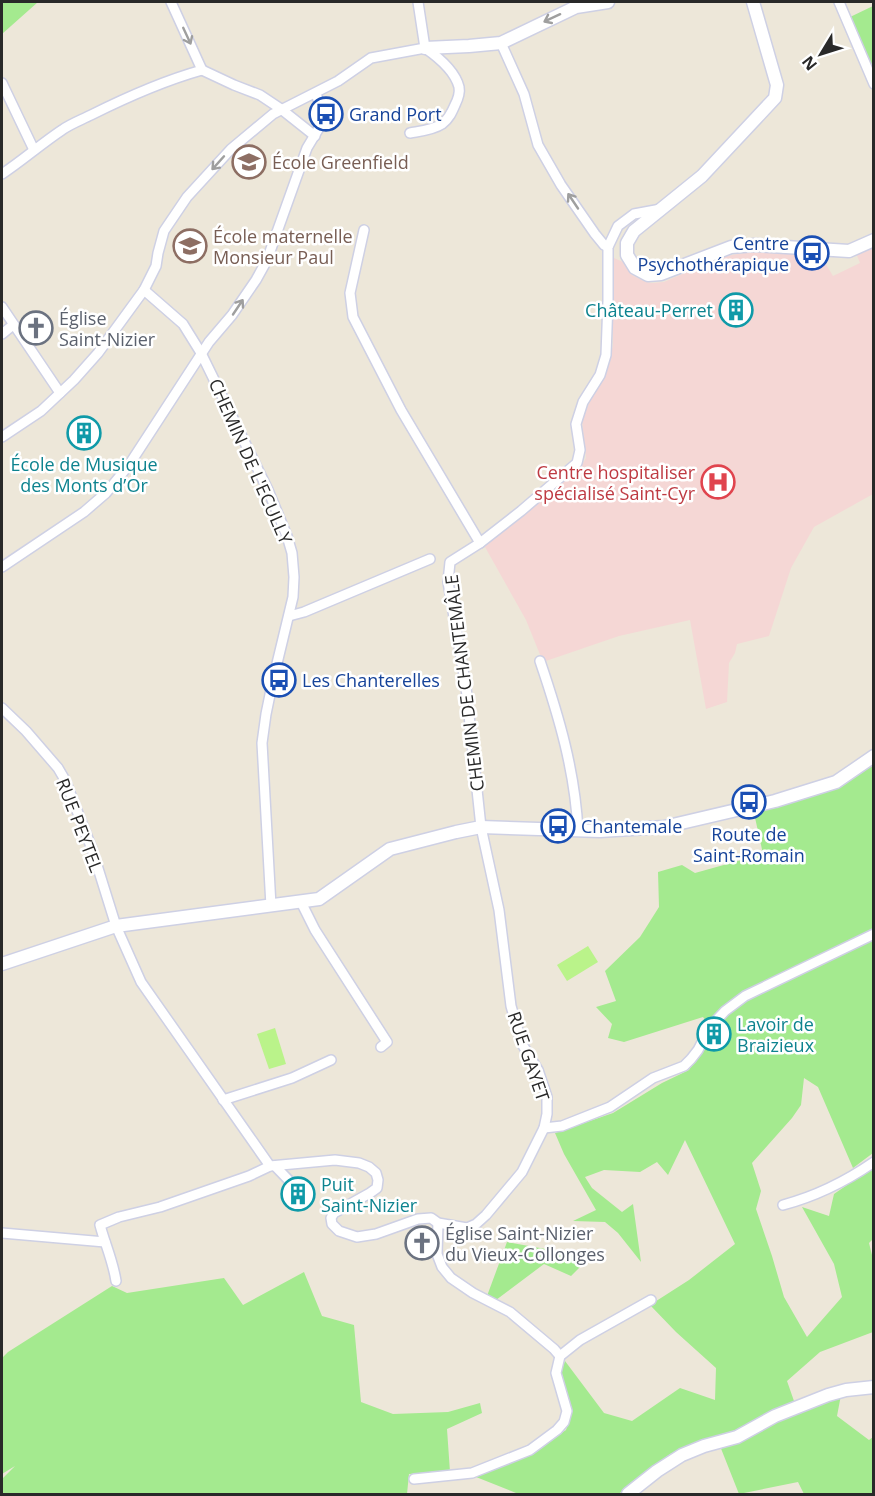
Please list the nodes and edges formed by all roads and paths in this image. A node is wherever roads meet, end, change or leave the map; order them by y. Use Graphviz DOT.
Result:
graph roads {
  1 [pos="171,2"];
  2 [pos="418,2"];
  3 [pos="608,2"];
  4 [pos="753,2"];
  5 [pos="839,2"];
  6 [pos="501,42"];
  7 [pos="425,48"];
  8 [pos="202,70"];
  9 [pos="2,83"];
  10 [pos="873,84"];
  11 [pos="316,93"];
  12 [pos="281,109"];
  13 [pos="410,134"];
  14 [pos="315,136"];
  15 [pos="34,150"];
  16 [pos="2,174"];
  17 [pos="661,209"];
  18 [pos="364,230"];
  19 [pos="873,240"];
  20 [pos="609,247"];
  21 [pos="144,290"];
  22 [pos="2,307"];
  23 [pos="14,325"];
  24 [pos="2,334"];
  25 [pos="201,353"];
  26 [pos="60,393"];
  27 [pos="2,437"];
  28 [pos="480,543"];
  29 [pos="430,558"];
  30 [pos="2,567"];
  31 [pos="288,616"];
  32 [pos="540,661"];
  33 [pos="2,708"];
  34 [pos="873,756"];
  35 [pos="481,827"];
  36 [pos="578,831"];
  37 [pos="301,902"];
  38 [pos="271,906"];
  39 [pos="116,926"];
  40 [pos="873,934"];
  41 [pos="2,964"];
  42 [pos="381,1047"];
  43 [pos="331,1060"];
  44 [pos="223,1100"];
  45 [pos="544,1128"];
  46 [pos="873,1162"];
  47 [pos="273,1166"];
  48 [pos="302,1194"];
  49 [pos="783,1205"];
  50 [pos="438,1223"];
  51 [pos="2,1233"];
  52 [pos="105,1242"];
  53 [pos="116,1281"];
  54 [pos="651,1300"];
  55 [pos="560,1356"];
  56 [pos="873,1387"];
  57 [pos="414,1479"];
  58 [pos="628,1494"];
  1 -- 8 [label="street, one-way"];
  2 -- 7 [label="street"];
  3 -- 6 [label="street, one-way"];
  4 -- 17 [label="street"];
  5 -- 10 [label="street"];
  6 -- 7 [label="street"];
  20 -- 6 [label="street, one-way"];
  7 -- 11 [label="street"];
  7 -- 13 [label="street"];
  8 -- 12 [label="street"];
  8 -- 15 [label="street"];
  9 -- 15 [label="street"];
  11 -- 12 [label="street"];
  11 -- 14 [label="street"];
  12 -- 14 [label="street"];
  12 -- 21 [label="street, one-way"];
  25 -- 14 [label="street, one-way"];
  15 -- 16 [label="street"];
  17 -- 19 [label="street"];
  17 -- 20 [label="street, CHEMIN DE CHANTEMÂLE"];
  18 -- 28 [label="street"];
  20 -- 28 [label="street, CHEMIN DE CHANTEMÂLE"];
  21 -- 25 [label="street, CHEMIN DE L'ECULLY"];
  21 -- 26 [label="street"];
  22 -- 23 [label="street"];
  23 -- 24 [label="street"];
  23 -- 26 [label="street"];
  25 -- 30 [label="street"];
  25 -- 31 [label="street, CHEMIN DE L'ECULLY"];
  26 -- 27 [label="street"];
  28 -- 35 [label="street, CHEMIN DE CHANTEMÂLE"];
  29 -- 31 [label="street"];
  31 -- 38 [label="street, CHEMIN DE L'ECULLY"];
  32 -- 36 [label="street"];
  33 -- 39 [label="street, RUE PEYTEL"];
  34 -- 36 [label="street"];
  35 -- 36 [label="street"];
  35 -- 37 [label="street"];
  35 -- 45 [label="street, RUE GAYET"];
  37 -- 38 [label="street"];
  37 -- 42 [label="street"];
  38 -- 39 [label="street"];
  39 -- 41 [label="street"];
  39 -- 44 [label="street, RUE PEYTEL"];
  40 -- 45 [label="street"];
  43 -- 44 [label="street"];
  44 -- 47 [label="street, RUE PEYTEL"];
  45 -- 50 [label="street, RUE GAYET"];
  46 -- 49 [label="street"];
  47 -- 48 [label="street, RUE PEYTEL"];
  47 -- 50 [label="street"];
  47 -- 52 [label="street"];
  50 -- 55 [label="street"];
  51 -- 52 [label="street"];
  52 -- 53 [label="street"];
  54 -- 55 [label="street"];
  55 -- 57 [label="street"];
  56 -- 58 [label="street"];
}
